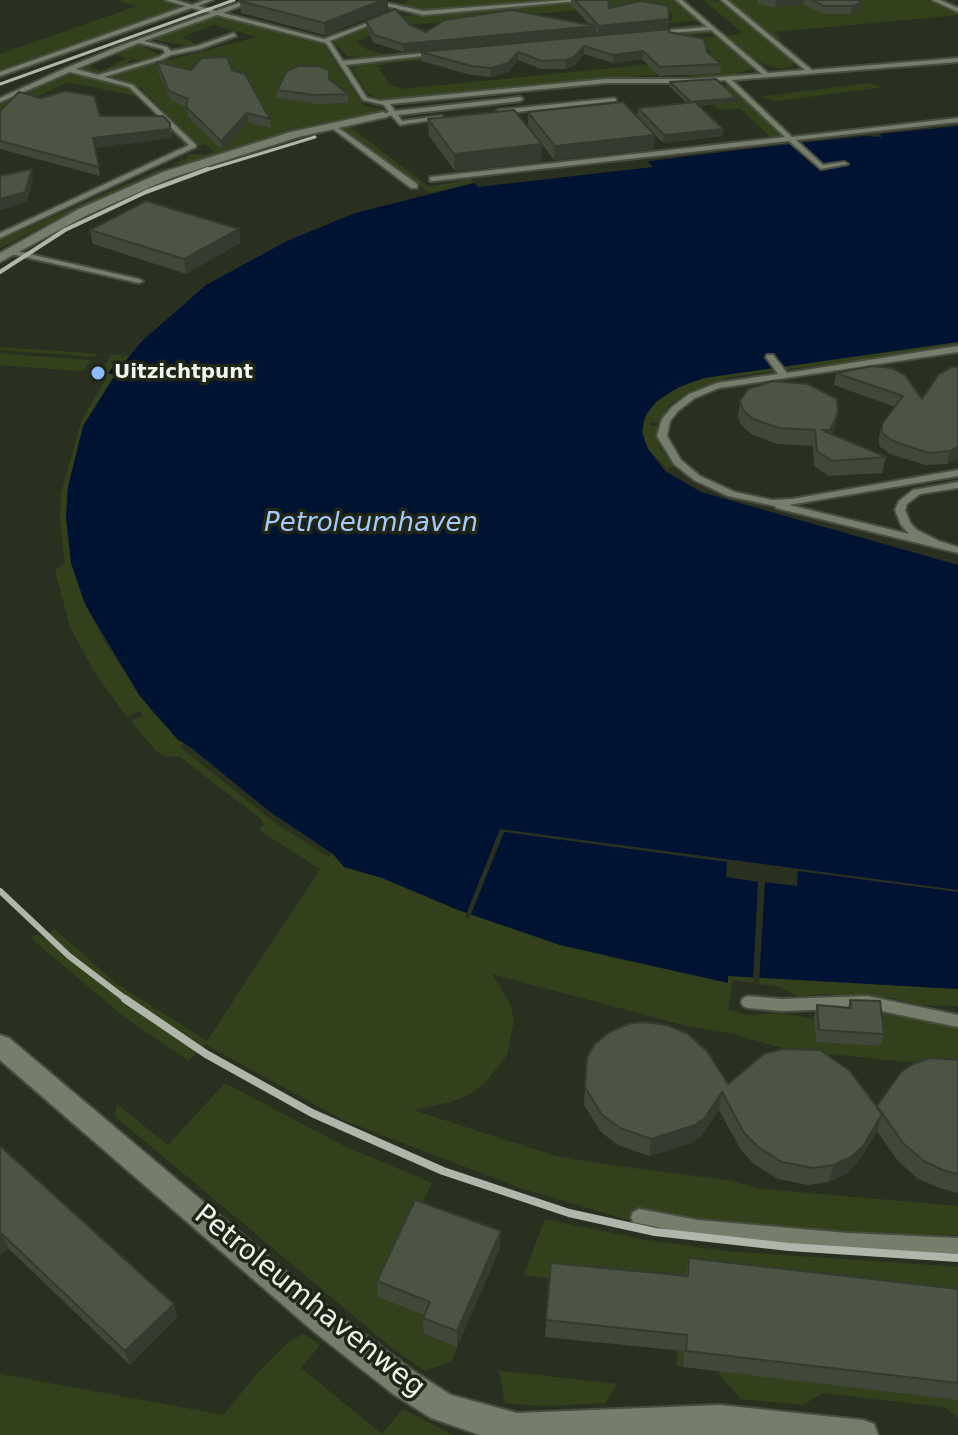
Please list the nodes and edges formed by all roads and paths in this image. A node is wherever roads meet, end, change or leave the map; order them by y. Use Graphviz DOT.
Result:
graph roads {
  1 [pos="168,0"];
  2 [pos="210,0"];
  3 [pos="252,0"];
  4 [pos="365,0"];
  5 [pos="401,0"];
  6 [pos="586,0"];
  7 [pos="679,0"];
  8 [pos="724,0"];
  9 [pos="935,0"];
  10 [pos="550,1"];
  11 [pos="192,6"];
  12 [pos="387,6"];
  13 [pos="403,9"];
  14 [pos="958,10"];
  15 [pos="218,11"];
  16 [pos="713,28"];
  17 [pos="651,34"];
  18 [pos="234,35"];
  19 [pos="138,41"];
  20 [pos="325,41"];
  21 [pos="451,52"];
  22 [pos="169,53"];
  23 [pos="958,60"];
  24 [pos="343,63"];
  25 [pos="68,69"];
  26 [pos="809,70"];
  27 [pos="765,73"];
  28 [pos="0,74"];
  29 [pos="100,76"];
  30 [pos="726,78"];
  31 [pos="639,81"];
  32 [pos="520,99"];
  33 [pos="0,100"];
  34 [pos="614,100"];
  35 [pos="622,107"];
  36 [pos="388,111"];
  37 [pos="509,111"];
  38 [pos="494,113"];
  39 [pos="447,118"];
  40 [pos="958,120"];
  41 [pos="518,122"];
  42 [pos="331,125"];
  43 [pos="789,138"];
  44 [pos="654,141"];
  45 [pos="664,152"];
  46 [pos="543,155"];
  47 [pos="160,162"];
  48 [pos="844,164"];
  49 [pos="551,165"];
  50 [pos="179,171"];
  51 [pos="433,179"];
  52 [pos="414,186"];
  53 [pos="0,236"];
  54 [pos="5,254"];
  55 [pos="139,281"];
  56 [pos="958,349"];
  57 [pos="770,357"];
  58 [pos="783,373"];
  59 [pos="958,473"];
  60 [pos="958,485"];
  61 [pos="762,501"];
  62 [pos="935,543"];
  63 [pos="958,550"];
  64 [pos="748,1002"];
  65 [pos="958,1021"];
  66 [pos="0,1045"];
  67 [pos="639,1217"];
  68 [pos="958,1246"];
  69 [pos="863,1435"];
  1 -- 11 [label="lane"];
  2 -- 11 [label="lane"];
  3 -- 15 [label="lane"];
  4 -- 12 [label="lane"];
  5 -- 12 [label="lane"];
  6 -- 10 [label="lane"];
  7 -- 16 [label="lane"];
  8 -- 26 [label="lane"];
  9 -- 14 [label="lane"];
  10 -- 13 [label="lane"];
  11 -- 15 [label="lane"];
  11 -- 28 [label="lane"];
  12 -- 13 [label="lane"];
  13 -- 20 [label="lane"];
  15 -- 19 [label="lane"];
  15 -- 20 [label="lane"];
  16 -- 17 [label="lane"];
  16 -- 27 [label="lane"];
  18 -- 22 [label="lane"];
  19 -- 22 [label="lane"];
  19 -- 25 [label="lane"];
  20 -- 24 [label="lane"];
  21 -- 24 [label="lane"];
  22 -- 29 [label="lane"];
  23 -- 26 [label="lane"];
  24 -- 36 [label="lane"];
  25 -- 29 [label="lane"];
  25 -- 33 [label="lane"];
  26 -- 27 [label="lane"];
  27 -- 30 [label="lane"];
  29 -- 47 [label="lane"];
  30 -- 31 [label="lane"];
  30 -- 43 [label="lane"];
  31 -- 34 [label="lane"];
  31 -- 36 [label="lane"];
  32 -- 36 [label="lane"];
  34 -- 35 [label="lane"];
  34 -- 37 [label="lane"];
  36 -- 39 [label="lane"];
  36 -- 42 [label="street"];
  37 -- 38 [label="lane"];
  37 -- 41 [label="lane"];
  40 -- 43 [label="lane"];
  42 -- 50 [label="street"];
  42 -- 52 [label="lane"];
  43 -- 45 [label="lane"];
  43 -- 48 [label="lane"];
  44 -- 45 [label="lane"];
  45 -- 49 [label="lane"];
  46 -- 49 [label="lane"];
  47 -- 50 [label="lane"];
  47 -- 53 [label="lane"];
  49 -- 51 [label="lane"];
  50 -- 54 [label="street"];
  54 -- 55 [label="lane"];
  56 -- 58 [label="lane"];
  57 -- 58 [label="lane"];
  58 -- 61 [label="lane"];
  59 -- 61 [label="lane"];
  60 -- 62 [label="lane"];
  61 -- 62 [label="lane"];
  62 -- 63 [label="lane"];
  64 -- 65 [label="lane"];
  66 -- 69 [label="street, Petroleumhavenweg"];
  67 -- 68 [label="lane"];
}
